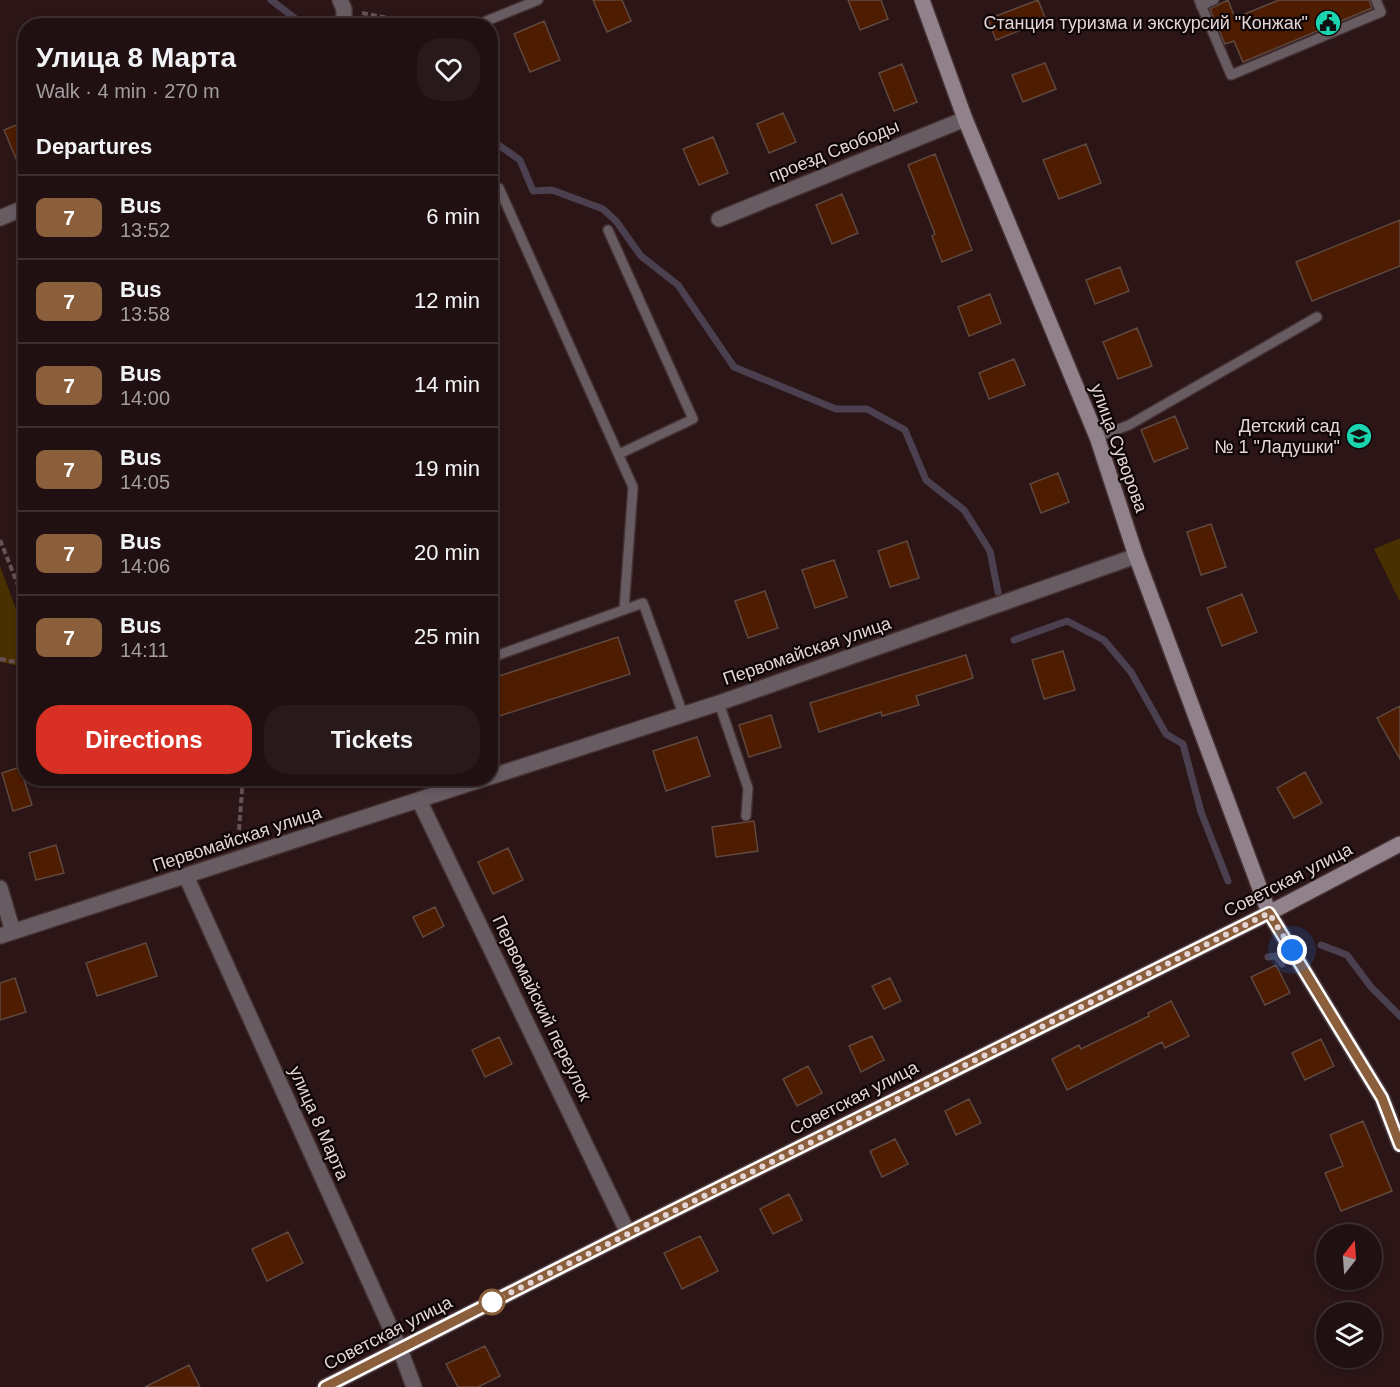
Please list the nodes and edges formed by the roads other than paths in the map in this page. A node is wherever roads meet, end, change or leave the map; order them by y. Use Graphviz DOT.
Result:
graph roads {
  1 [pos="538,0"];
  2 [pos="922,0"];
  3 [pos="1215,0"];
  4 [pos="1376,0"];
  5 [pos="1200,3"];
  6 [pos="494,18"];
  7 [pos="965,119"];
  8 [pos="499,188"];
  9 [pos="18,210"];
  10 [pos="0,218"];
  11 [pos="718,219"];
  12 [pos="608,231"];
  13 [pos="1317,317"];
  14 [pos="1098,437"];
  15 [pos="619,454"];
  16 [pos="1136,556"];
  17 [pos="624,610"];
  18 [pos="498,655"];
  19 [pos="719,703"];
  20 [pos="683,714"];
  21 [pos="498,774"];
  22 [pos="462,786"];
  23 [pos="419,800"];
  24 [pos="746,816"];
  25 [pos="1400,844"];
  26 [pos="186,876"];
  27 [pos="0,888"];
  28 [pos="1269,913"];
  29 [pos="7,934"];
  30 [pos="1400,1145"];
  31 [pos="628,1233"];
  32 [pos="400,1349"];
  33 [pos="325,1387"];
  34 [pos="414,1387"];
  1 -- 6 [label="lane"];
  2 -- 7 [label="main road, улица Суворова"];
  3 -- 5 [label="lane"];
  4 -- 5 [label="lane"];
  7 -- 11 [label="street, проезд Свободы"];
  7 -- 14 [label="main road, улица Суворова"];
  8 -- 15 [label="lane"];
  9 -- 10 [label="street"];
  12 -- 15 [label="lane"];
  13 -- 14 [label="lane"];
  14 -- 16 [label="main road, улица Суворова"];
  15 -- 17 [label="lane"];
  16 -- 19 [label="street, Первомайская улица"];
  16 -- 28 [label="main road, улица Суворова"];
  17 -- 18 [label="lane"];
  17 -- 20 [label="lane"];
  19 -- 20 [label="street, Первомайская улица"];
  19 -- 24 [label="lane"];
  20 -- 21 [label="street, Первомайская улица"];
  22 -- 23 [label="street, Первомайская улица"];
  23 -- 26 [label="street, Первомайская улица"];
  23 -- 31 [label="street, Первомайский переулок"];
  25 -- 28 [label="main road, Советская улица"];
  26 -- 29 [label="street, Первомайская улица"];
  26 -- 32 [label="street, улица 8 Марта"];
  27 -- 29 [label="street"];
  28 -- 30 [label="street"];
  28 -- 31 [label="main road, Советская улица"];
  31 -- 32 [label="main road, Советская улица"];
  32 -- 33 [label="main road, Советская улица"];
  32 -- 34 [label="street, улица 8 Марта"];
}
